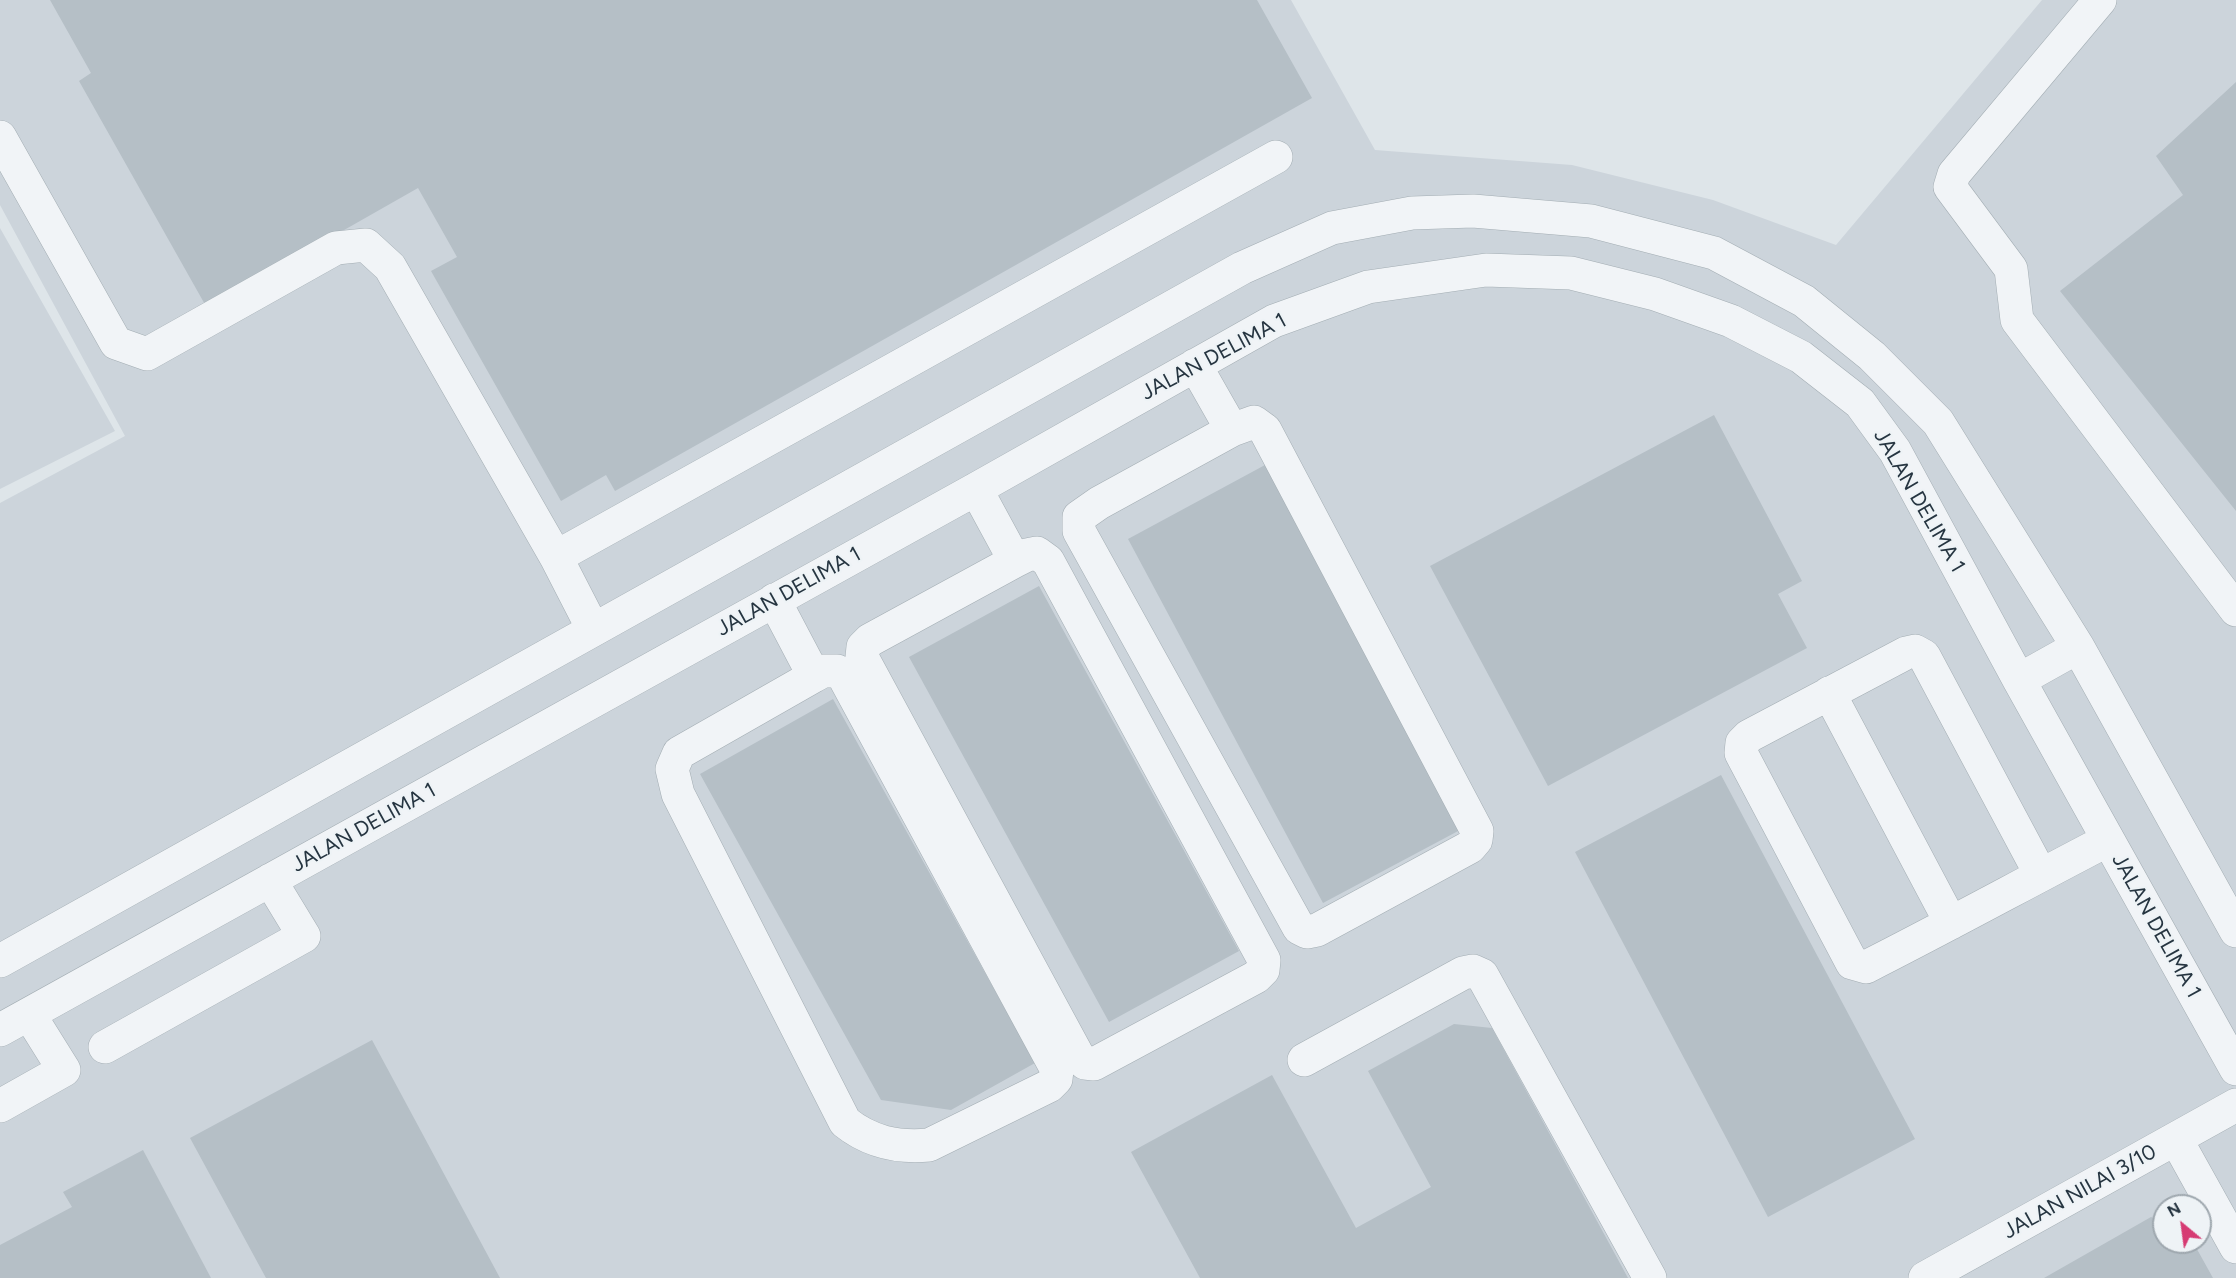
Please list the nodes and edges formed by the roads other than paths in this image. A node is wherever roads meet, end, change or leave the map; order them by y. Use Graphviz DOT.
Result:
graph roads {
  1 [pos="2100,0"];
  2 [pos="0,137"];
  3 [pos="1276,157"];
  4 [pos="1195,366"];
  5 [pos="1232,430"];
  6 [pos="976,489"];
  7 [pos="556,556"];
  8 [pos="1015,561"];
  9 [pos="774,600"];
  10 [pos="2236,610"];
  11 [pos="593,629"];
  12 [pos="2078,647"];
  13 [pos="814,676"];
  14 [pos="2019,680"];
  15 [pos="1829,693"];
  16 [pos="2108,840"];
  17 [pos="2041,875"];
  18 [pos="270,880"];
  19 [pos="1951,923"];
  20 [pos="2236,931"];
  21 [pos="0,961"];
  22 [pos="29,1014"];
  23 [pos="0,1030"];
  24 [pos="105,1047"];
  25 [pos="1304,1060"];
  26 [pos="2236,1069"];
  27 [pos="2236,1105"];
  28 [pos="0,1106"];
  29 [pos="2176,1139"];
  30 [pos="2236,1247"];
  31 [pos="1650,1278"];
  32 [pos="1925,1278"];
  1 -- 10 [label="street"];
  2 -- 7 [label="street"];
  3 -- 7 [label="street"];
  4 -- 5 [label="street"];
  4 -- 6 [label="street, JALAN DELIMA 1"];
  4 -- 14 [label="street, JALAN DELIMA 1"];
  5 -- 5 [label="street"];
  6 -- 8 [label="street"];
  6 -- 9 [label="street, JALAN DELIMA 1"];
  7 -- 11 [label="street"];
  8 -- 8 [label="street"];
  9 -- 13 [label="street"];
  9 -- 18 [label="street, JALAN DELIMA 1"];
  11 -- 12 [label="street"];
  11 -- 21 [label="street"];
  12 -- 14 [label="street"];
  12 -- 20 [label="street"];
  13 -- 13 [label="street"];
  14 -- 16 [label="street, JALAN DELIMA 1"];
  15 -- 17 [label="street"];
  15 -- 19 [label="street"];
  15 -- 19 [label="street"];
  16 -- 17 [label="street"];
  16 -- 26 [label="street, JALAN DELIMA 1"];
  17 -- 19 [label="street"];
  18 -- 22 [label="street, JALAN DELIMA 1"];
  18 -- 24 [label="street"];
  22 -- 23 [label="street, JALAN DELIMA 1"];
  22 -- 28 [label="street"];
  25 -- 31 [label="street"];
  27 -- 29 [label="street, JALAN NILAI 3/10"];
  29 -- 30 [label="street"];
  29 -- 32 [label="street, JALAN NILAI 3/10"];
}
